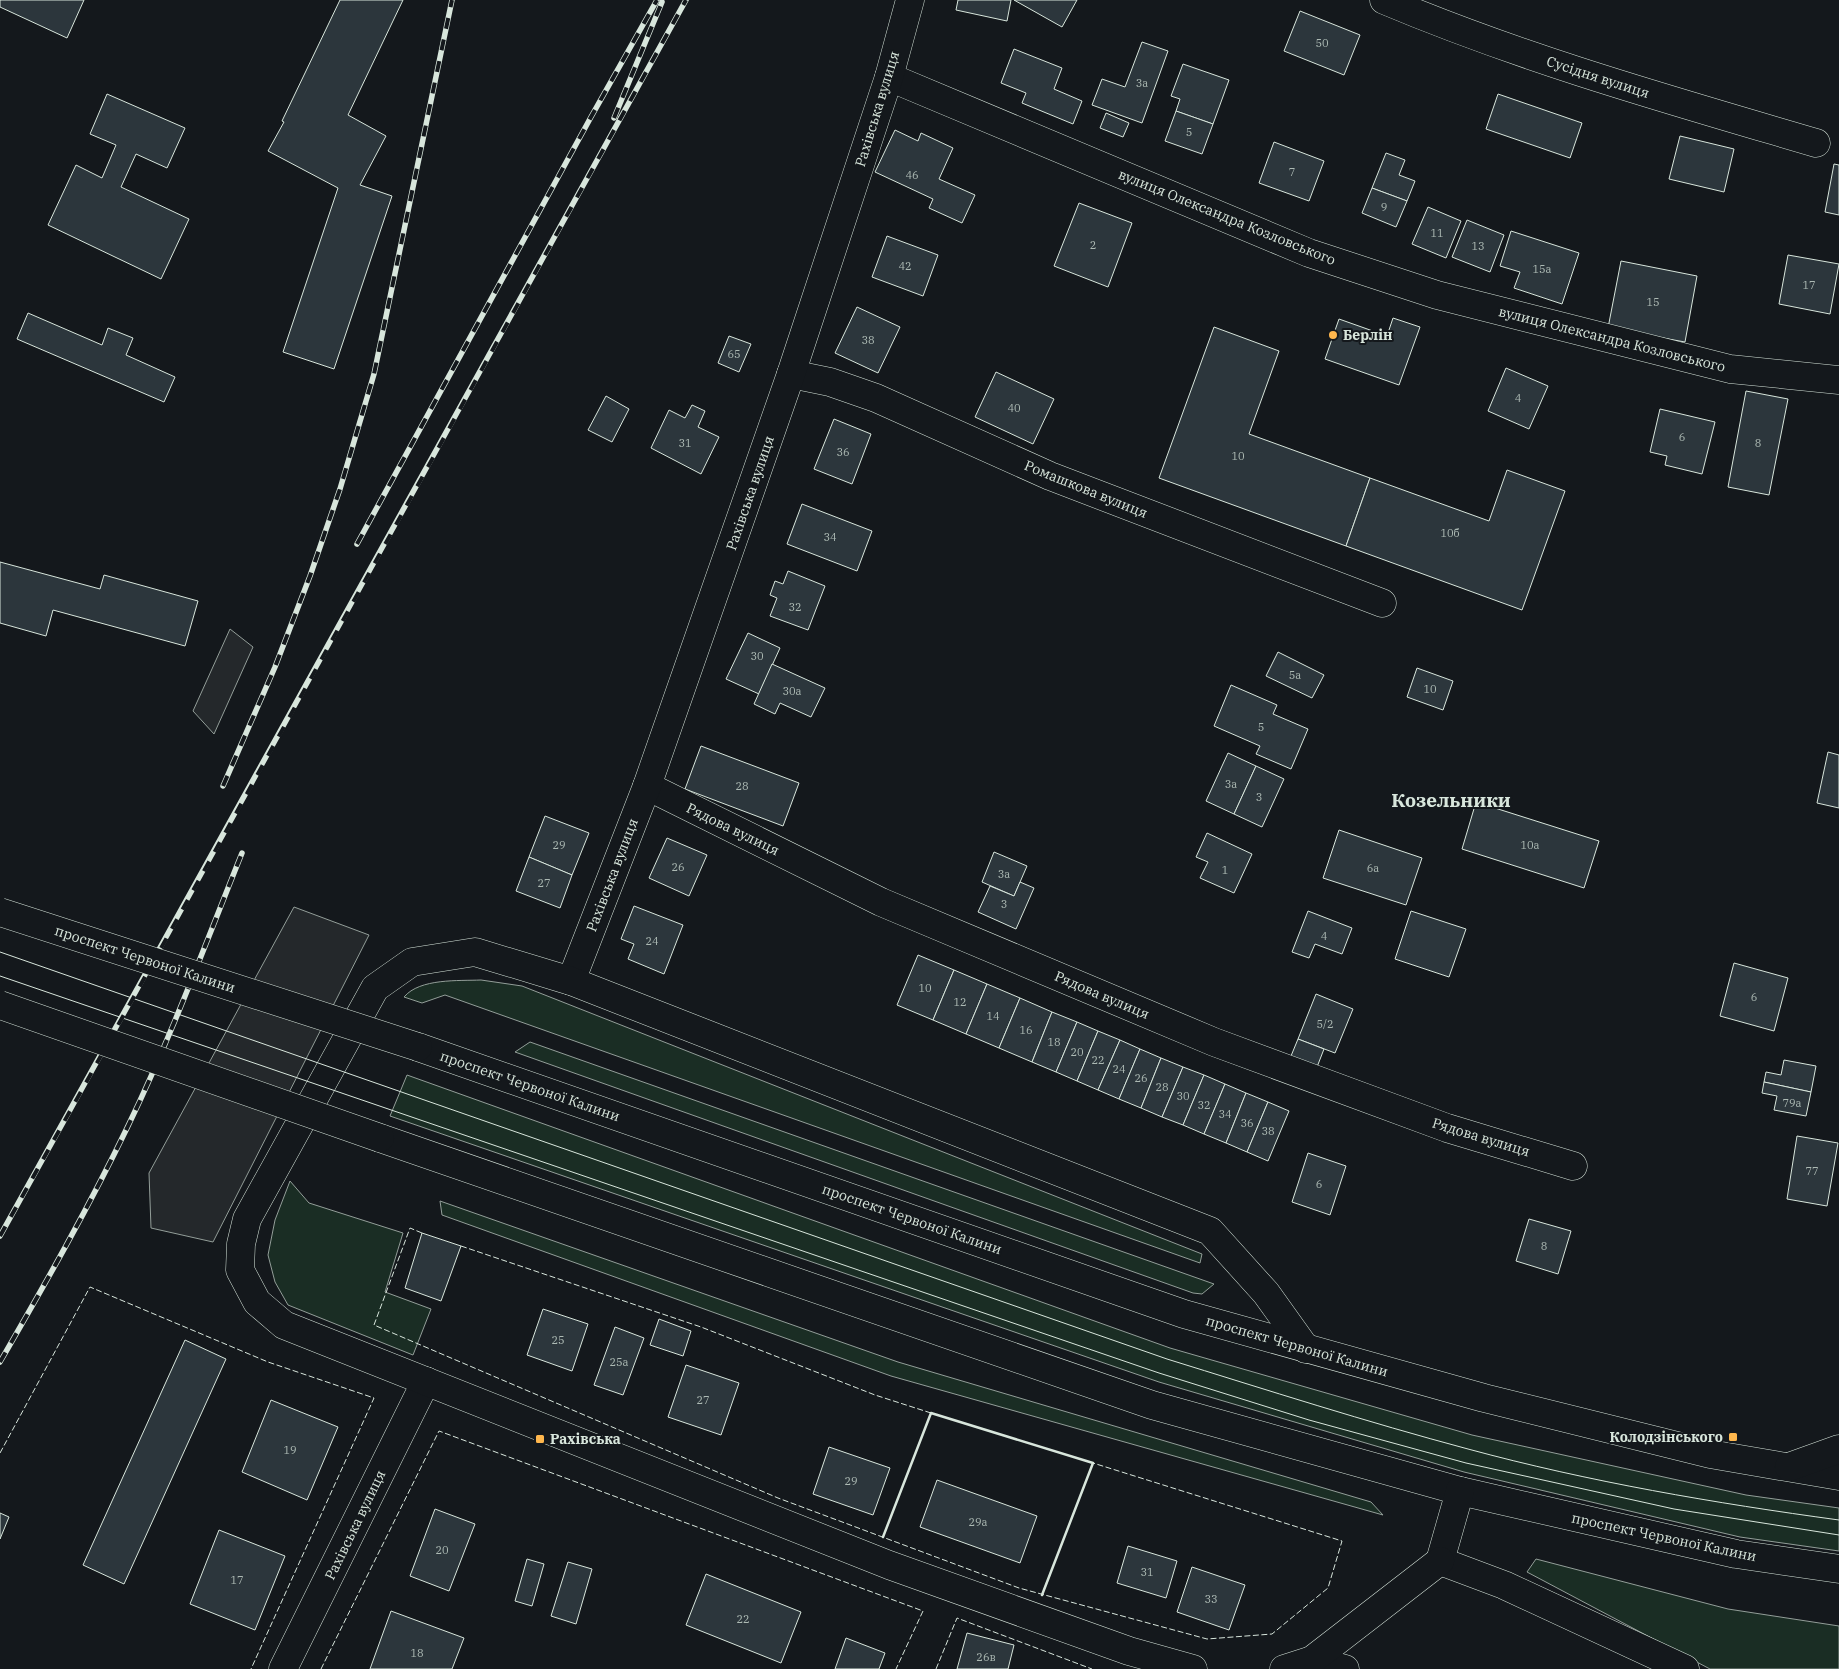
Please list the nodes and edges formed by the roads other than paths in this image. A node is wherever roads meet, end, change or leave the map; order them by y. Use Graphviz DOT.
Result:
graph roads {
  1 [pos="910,0"];
  2 [pos="1384,0"];
  3 [pos="889,77"];
  4 [pos="1816,143"];
  5 [pos="791,374"];
  6 [pos="1839,380"];
  7 [pos="1382,603"];
  8 [pos="647,786"];
  9 [pos="0,912"];
  10 [pos="571,981"];
  11 [pos="0,1005"];
  12 [pos="1574,1166"];
  13 [pos="1306,1349"];
  14 [pos="426,1382"];
  15 [pos="1839,1449"];
  16 [pos="1785,1468"];
  17 [pos="1839,1476"];
  18 [pos="1460,1491"];
  19 [pos="1440,1561"];
  20 [pos="1839,1569"];
  21 [pos="1312,1660"];
  22 [pos="283,1669"];
  23 [pos="1193,1669"];
  24 [pos="1284,1669"];
  25 [pos="1345,1669"];
  26 [pos="1685,1669"];
  1 -- 3 [label="main road, Рахівська вулиця"];
  2 -- 4 [label="main road, Сусідня вулиця"];
  3 -- 5 [label="main road, Рахівська вулиця"];
  3 -- 6 [label="main road, вулиця Олександра Козловського"];
  5 -- 7 [label="main road, Ромашкова вулиця"];
  5 -- 8 [label="main road, Рахівська вулиця"];
  8 -- 10 [label="main road, Рахівська вулиця"];
  8 -- 12 [label="main road, Рядова вулиця"];
  9 -- 13 [label="main road, проспект Червоної Калини, bridge"];
  10 -- 13 [label="main road"];
  10 -- 14 [label="main road"];
  11 -- 18 [label="main road, проспект Червоної Калини, bridge"];
  13 -- 16 [label="main road, проспект Червоної Калини"];
  14 -- 22 [label="main road, Рахівська вулиця"];
  14 -- 23 [label="main road"];
  15 -- 16 [label="main road"];
  16 -- 17 [label="main road, проспект Червоної Калини"];
  18 -- 19 [label="main road"];
  18 -- 20 [label="main road, проспект Червоної Калини"];
  19 -- 21 [label="main road"];
  19 -- 26 [label="main road"];
  21 -- 24 [label="main road"];
  21 -- 25 [label="main road"];
}
